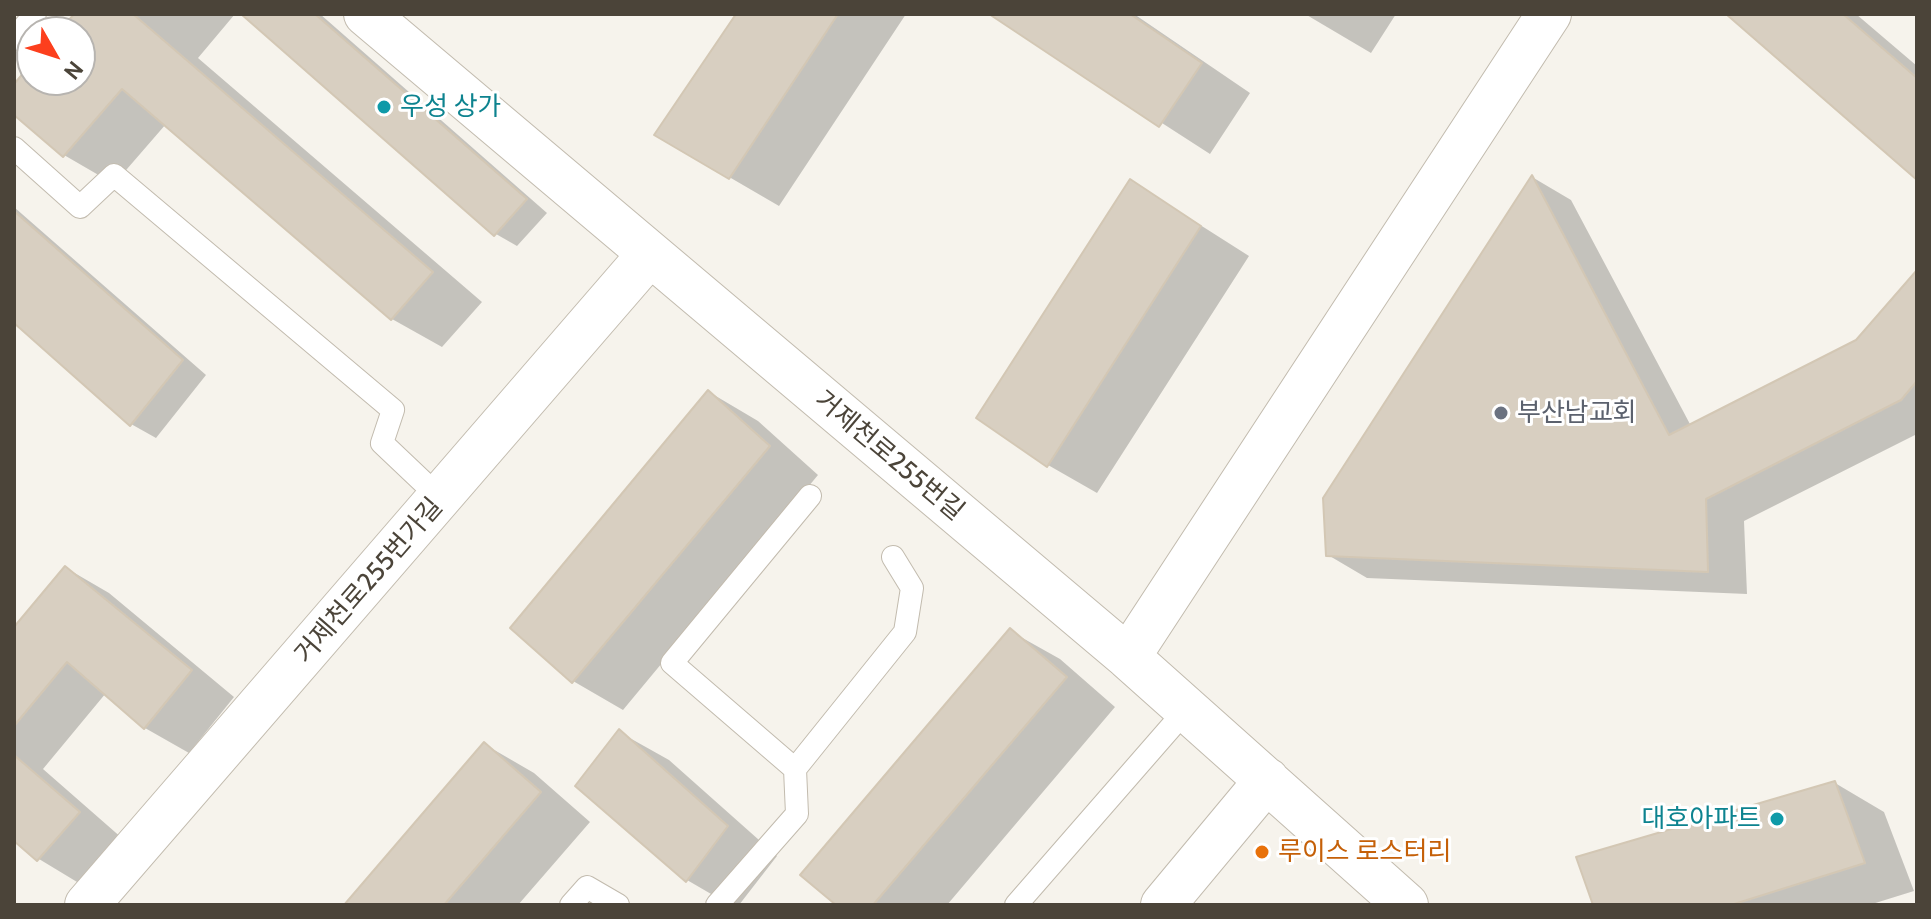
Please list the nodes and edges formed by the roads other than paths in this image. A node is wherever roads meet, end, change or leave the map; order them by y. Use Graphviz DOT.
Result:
graph roads {
  1 [pos="35,14"];
  2 [pos="366,14"];
  3 [pos="1549,14"];
  4 [pos="14,39"];
  5 [pos="14,148"];
  6 [pos="649,255"];
  7 [pos="810,496"];
  8 [pos="440,498"];
  9 [pos="893,557"];
  10 [pos="1128,657"];
  11 [pos="1186,710"];
  12 [pos="795,769"];
  13 [pos="1267,780"];
  14 [pos="725,902"];
  15 [pos="87,905"];
  16 [pos="571,905"];
  17 [pos="618,905"];
  18 [pos="1016,905"];
  19 [pos="1163,905"];
  20 [pos="1406,905"];
  1 -- 4 [label="lane"];
  2 -- 6 [label="street, 거제천로255번길"];
  3 -- 10 [label="street"];
  5 -- 8 [label="lane"];
  6 -- 8 [label="street, 거제천로255번가길"];
  6 -- 10 [label="street, 거제천로255번길"];
  7 -- 12 [label="lane"];
  8 -- 15 [label="street, 거제천로255번가길"];
  9 -- 12 [label="lane"];
  10 -- 11 [label="street, 거제천로255번길"];
  11 -- 13 [label="street, 거제천로255번길"];
  11 -- 18 [label="lane"];
  12 -- 14 [label="lane"];
  13 -- 19 [label="street"];
  13 -- 20 [label="street, 거제천로255번길"];
  16 -- 17 [label="lane"];
}
